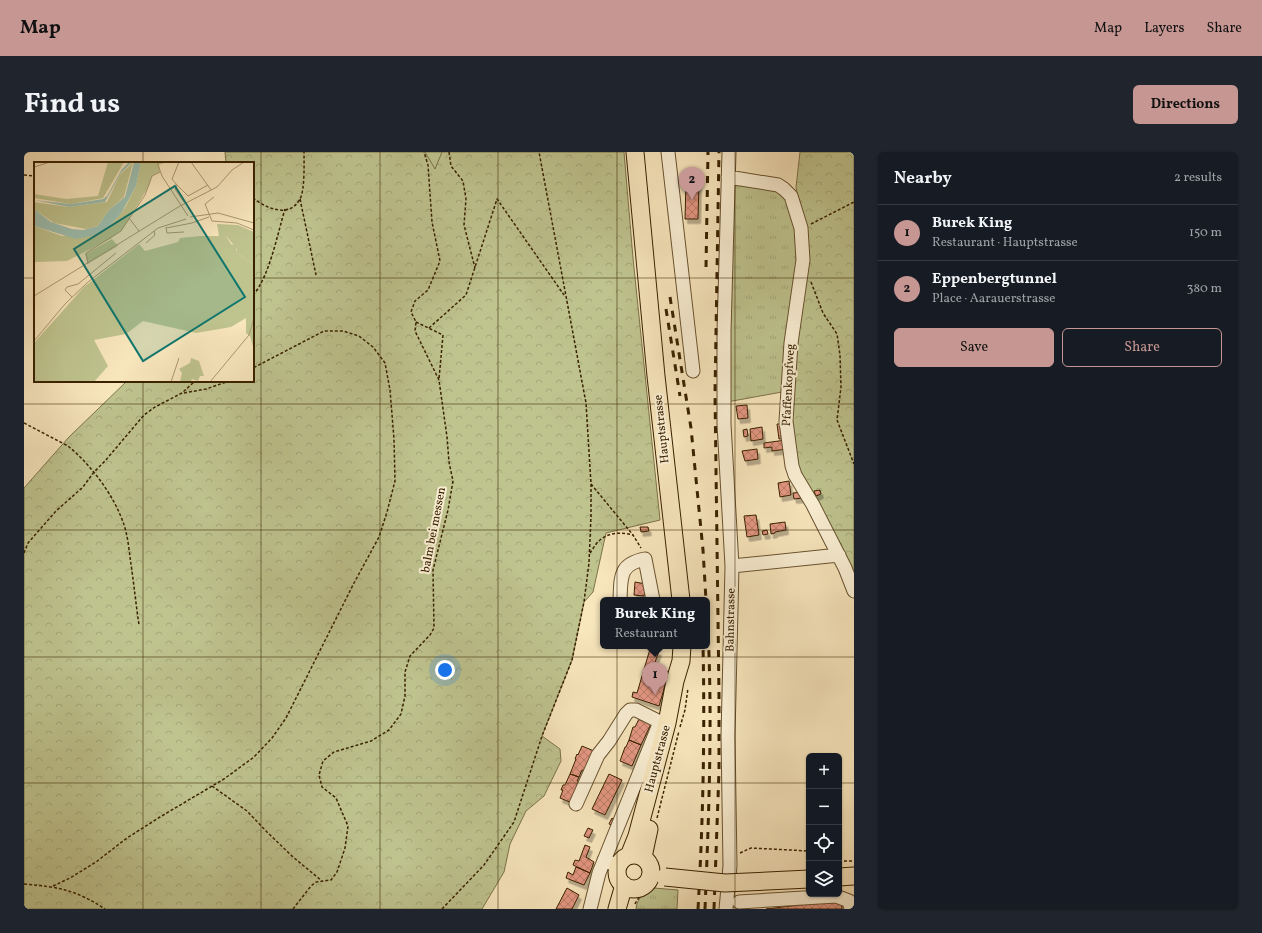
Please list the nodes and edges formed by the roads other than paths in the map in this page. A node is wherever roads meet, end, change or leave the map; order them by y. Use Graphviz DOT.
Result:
graph roads {
  1 [pos="635,152"];
  2 [pos="668,152"];
  3 [pos="729,152"];
  4 [pos="728,177"];
  5 [pos="693,371"];
  6 [pos="839,555"];
  7 [pos="732,566"];
  8 [pos="854,591"];
  9 [pos="620,597"];
  10 [pos="652,597"];
  11 [pos="681,597"];
  12 [pos="681,650"];
  13 [pos="664,722"];
  14 [pos="576,804"];
  15 [pos="624,859"];
  16 [pos="854,876"];
  17 [pos="842,878"];
  18 [pos="658,879"];
  19 [pos="806,880"];
  20 [pos="631,896"];
  21 [pos="739,902"];
  22 [pos="590,909"];
  23 [pos="617,909"];
  24 [pos="726,909"];
  25 [pos="851,909"];
  1 -- 11 [label="main road, Hauptstrasse"];
  2 -- 5 [label="street"];
  3 -- 4 [label="street, Bahnstrasse"];
  4 -- 6 [label="street, Pfaffenkopfweg"];
  4 -- 7 [label="street, Bahnstrasse"];
  6 -- 7 [label="street"];
  6 -- 8 [label="street, Pfaffenkopfweg"];
  7 -- 24 [label="street, Bahnstrasse"];
  9 -- 10 [label="street"];
  12 -- 13 [label="main road, Hauptstrasse"];
  12 -- 15 [label="main road, Hauptstrasse"];
  13 -- 14 [label="street"];
  13 -- 15 [label="street"];
  13 -- 15 [label="main road, Hauptstrasse"];
  15 -- 18 [label="main road"];
  15 -- 20 [label="main road"];
  15 -- 22 [label="street"];
  16 -- 17 [label="main road"];
  18 -- 19 [label="main road, bridge"];
  18 -- 20 [label="main road"];
  20 -- 23 [label="main road"];
  21 -- 25 [label="street"];
}
